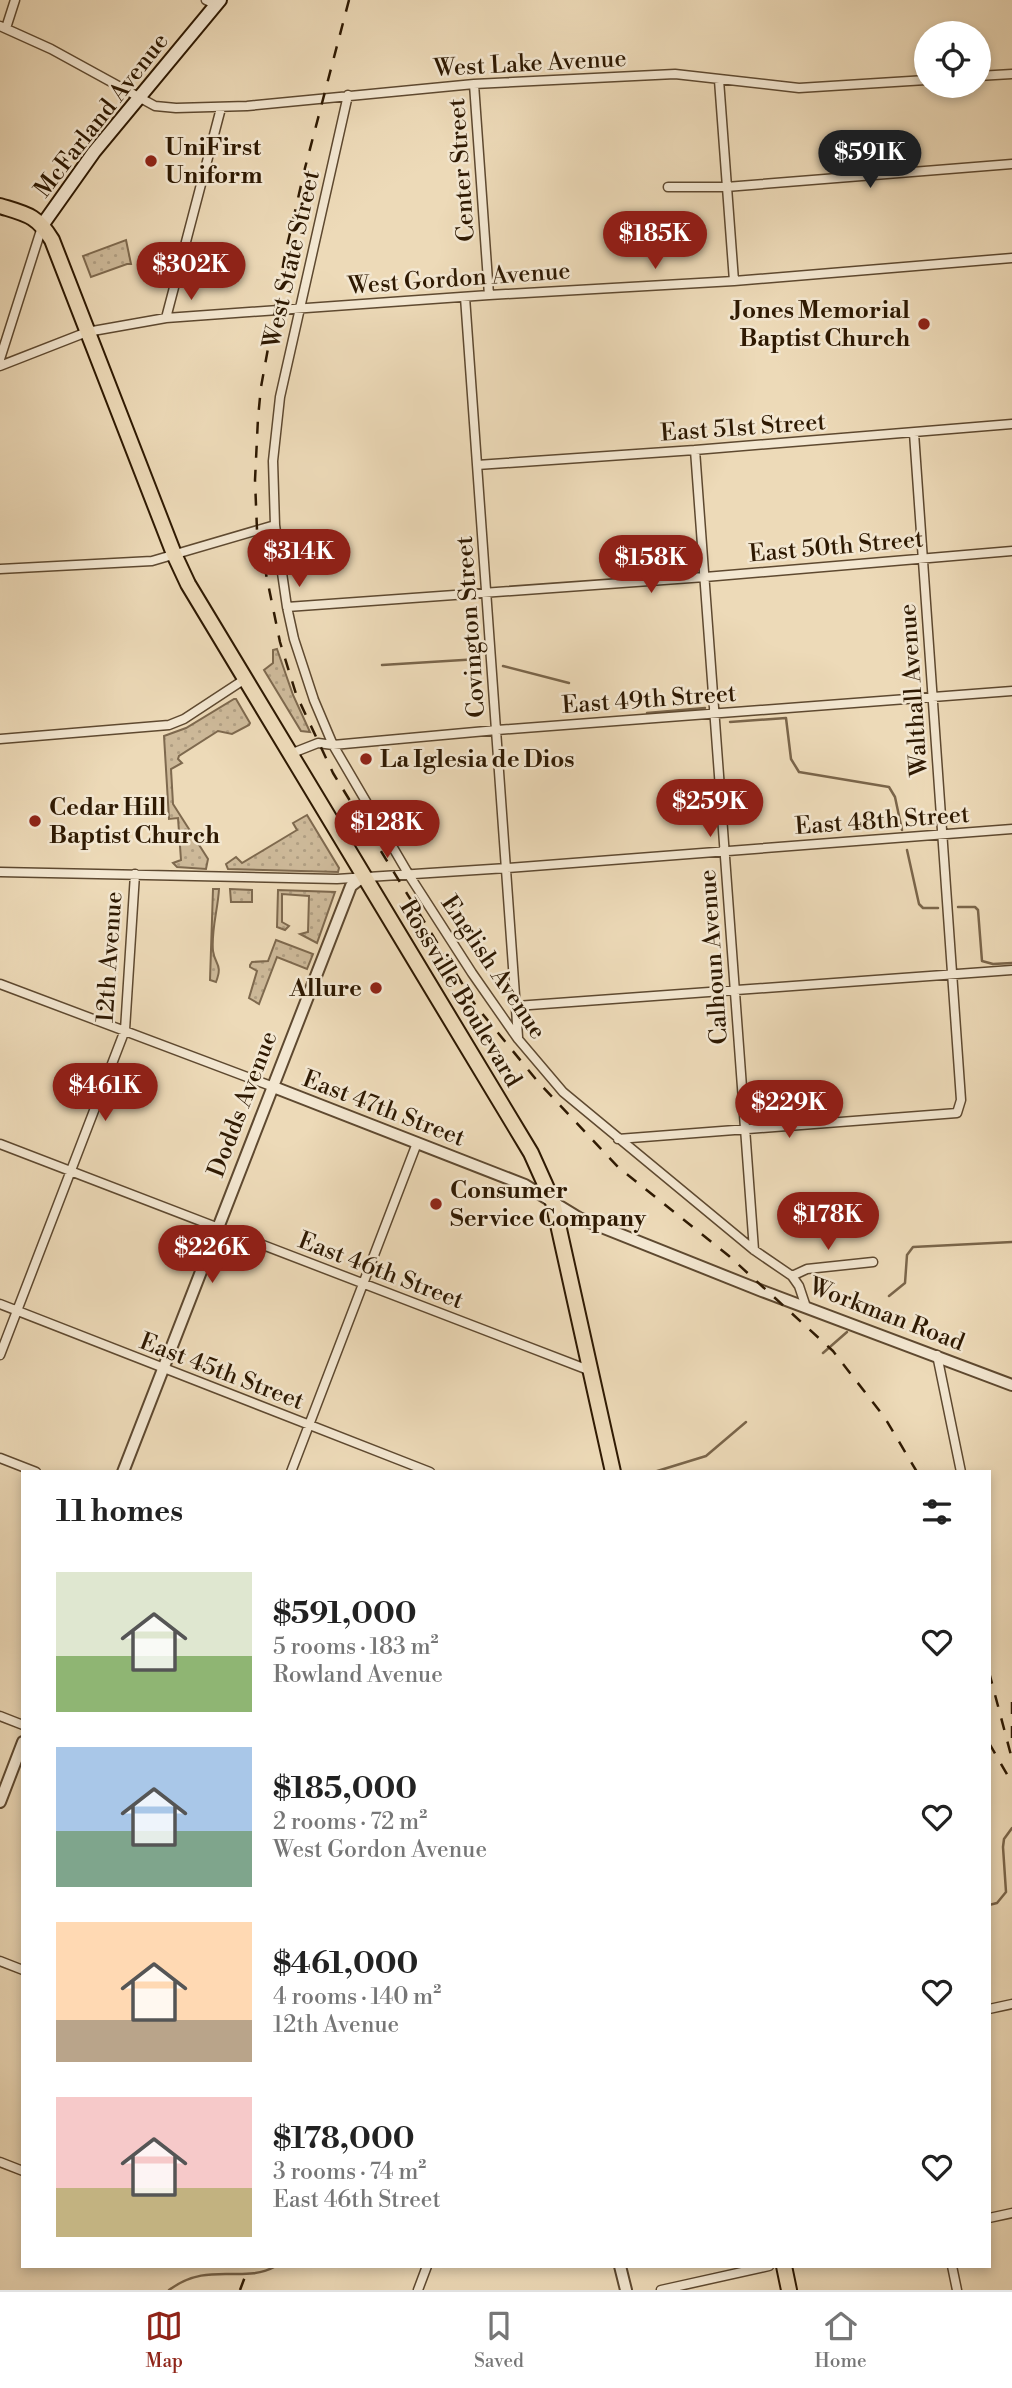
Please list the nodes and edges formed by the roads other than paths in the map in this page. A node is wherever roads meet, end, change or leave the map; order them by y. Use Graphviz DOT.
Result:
graph roads {
  1 [pos="15,0"];
  2 [pos="214,2"];
  3 [pos="3,27"];
  4 [pos="1012,74"];
  5 [pos="991,75"];
  6 [pos="719,80"];
  7 [pos="914,81"];
  8 [pos="474,83"];
  9 [pos="348,95"];
  10 [pos="138,99"];
  11 [pos="221,107"];
  12 [pos="1012,164"];
  13 [pos="668,187"];
  14 [pos="726,187"];
  15 [pos="0,206"];
  16 [pos="43,224"];
  17 [pos="1012,258"];
  18 [pos="734,281"];
  19 [pos="489,295"];
  20 [pos="465,297"];
  21 [pos="300,308"];
  22 [pos="166,318"];
  23 [pos="87,332"];
  24 [pos="0,359"];
  25 [pos="0,366"];
  26 [pos="1012,424"];
  27 [pos="275,432"];
  28 [pos="914,433"];
  29 [pos="695,450"];
  30 [pos="477,465"];
  31 [pos="275,525"];
  32 [pos="1012,551"];
  33 [pos="174,554"];
  34 [pos="924,558"];
  35 [pos="0,569"];
  36 [pos="705,577"];
  37 [pos="488,593"];
  38 [pos="287,607"];
  39 [pos="245,679"];
  40 [pos="1012,691"];
  41 [pos="933,697"];
  42 [pos="714,713"];
  43 [pos="497,730"];
  44 [pos="0,739"];
  45 [pos="333,745"];
  46 [pos="290,754"];
  47 [pos="1012,830"];
  48 [pos="942,835"];
  49 [pos="724,852"];
  50 [pos="507,868"];
  51 [pos="0,872"];
  52 [pos="135,874"];
  53 [pos="409,875"];
  54 [pos="364,876"];
  55 [pos="1012,970"];
  56 [pos="952,974"];
  57 [pos="0,984"];
  58 [pos="735,991"];
  59 [pos="516,1006"];
  60 [pos="125,1030"];
  61 [pos="518,1039"];
  62 [pos="271,1086"];
  63 [pos="745,1129"];
  64 [pos="618,1139"];
  65 [pos="417,1143"];
  66 [pos="0,1144"];
  67 [pos="71,1171"];
  68 [pos="553,1202"];
  69 [pos="217,1227"];
  70 [pos="754,1250"];
  71 [pos="873,1262"];
  72 [pos="792,1276"];
  73 [pos="364,1284"];
  74 [pos="0,1304"];
  75 [pos="806,1307"];
  76 [pos="17,1311"];
  77 [pos="0,1355"];
  78 [pos="937,1355"];
  79 [pos="163,1369"];
  80 [pos="591,1371"];
  81 [pos="1012,1385"];
  82 [pos="309,1426"];
  83 [pos="0,1458"];
  84 [pos="31,1470"];
  85 [pos="124,1470"];
  86 [pos="292,1470"];
  87 [pos="425,1470"];
  88 [pos="613,1470"];
  89 [pos="961,1470"];
  90 [pos="0,1716"];
  91 [pos="21,1724"];
  92 [pos="21,1747"];
  93 [pos="0,1802"];
  94 [pos="0,1961"];
  95 [pos="21,1969"];
  96 [pos="1012,2004"];
  97 [pos="991,2009"];
  98 [pos="0,2162"];
  99 [pos="21,2170"];
  100 [pos="1012,2213"];
  101 [pos="991,2218"];
  102 [pos="426,2268"];
  103 [pos="620,2268"];
  104 [pos="760,2268"];
  105 [pos="784,2268"];
  106 [pos="952,2268"];
  107 [pos="418,2290"];
  108 [pos="625,2290"];
  109 [pos="661,2290"];
  110 [pos="789,2290"];
  111 [pos="957,2290"];
  1 -- 3 [label="street"];
  2 -- 10 [label="main road, McFarland Avenue"];
  3 -- 10 [label="street, West Lake Avenue"];
  4 -- 5 [label="street"];
  6 -- 7 [label="street, West Lake Avenue"];
  6 -- 8 [label="street, West Lake Avenue"];
  6 -- 14 [label="street"];
  8 -- 9 [label="street, West Lake Avenue"];
  8 -- 19 [label="street, Center Street"];
  9 -- 11 [label="street, West Lake Avenue"];
  9 -- 21 [label="street, West State Street"];
  10 -- 11 [label="street, West Lake Avenue"];
  10 -- 16 [label="main road, McFarland Avenue"];
  11 -- 22 [label="street"];
  12 -- 14 [label="street"];
  13 -- 14 [label="street"];
  14 -- 18 [label="street"];
  15 -- 16 [label="highway"];
  16 -- 23 [label="highway, Rossville Boulevard"];
  16 -- 24 [label="street"];
  17 -- 18 [label="street, West Gordon Avenue"];
  18 -- 19 [label="street, West Gordon Avenue"];
  19 -- 20 [label="street, West Gordon Avenue"];
  20 -- 21 [label="street, West Gordon Avenue"];
  20 -- 30 [label="street, Covington Street"];
  21 -- 22 [label="street, West Gordon Avenue"];
  21 -- 27 [label="street, West State Street"];
  22 -- 23 [label="street, West Gordon Avenue"];
  23 -- 25 [label="street, West Gordon Avenue"];
  23 -- 33 [label="highway, Rossville Boulevard"];
  26 -- 28 [label="street, East 51st Street"];
  27 -- 31 [label="street, English Avenue"];
  28 -- 29 [label="street, East 51st Street"];
  28 -- 34 [label="street, Walthall Avenue"];
  29 -- 30 [label="street, East 51st Street"];
  29 -- 36 [label="street, Calhoun Avenue"];
  30 -- 37 [label="street, Covington Street"];
  31 -- 33 [label="street"];
  31 -- 38 [label="street, English Avenue"];
  32 -- 34 [label="street, East 50th Street"];
  33 -- 35 [label="street"];
  33 -- 39 [label="highway, Rossville Boulevard"];
  34 -- 36 [label="street, East 50th Street"];
  34 -- 41 [label="street, Walthall Avenue"];
  36 -- 37 [label="street, East 50th Street"];
  36 -- 42 [label="street, Calhoun Avenue"];
  37 -- 38 [label="street, East 50th Street"];
  37 -- 43 [label="street, Covington Street"];
  38 -- 45 [label="street, English Avenue"];
  39 -- 44 [label="street"];
  39 -- 46 [label="highway, Rossville Boulevard"];
  40 -- 41 [label="street, East 49th Street"];
  41 -- 42 [label="street, East 49th Street"];
  41 -- 48 [label="street, Walthall Avenue"];
  42 -- 43 [label="street, East 49th Street"];
  42 -- 49 [label="street, Calhoun Avenue"];
  43 -- 45 [label="street, East 49th Street"];
  43 -- 50 [label="street, Covington Street"];
  45 -- 46 [label="street, East 49th Street"];
  45 -- 53 [label="street, English Avenue"];
  46 -- 54 [label="highway, Rossville Boulevard"];
  47 -- 48 [label="street, East 48th Street"];
  48 -- 49 [label="street, East 48th Street"];
  48 -- 56 [label="street, Walthall Avenue"];
  49 -- 50 [label="street, East 48th Street"];
  49 -- 58 [label="street, Calhoun Avenue"];
  50 -- 53 [label="street, East 48th Street"];
  50 -- 59 [label="street, Covington Street"];
  51 -- 52 [label="street, East 48th Street"];
  52 -- 54 [label="street, East 48th Street"];
  52 -- 60 [label="street, 12th Avenue"];
  53 -- 54 [label="street, East 48th Street"];
  53 -- 61 [label="street, English Avenue"];
  54 -- 62 [label="street, Dodds Avenue"];
  54 -- 68 [label="highway, Rossville Boulevard"];
  55 -- 56 [label="street"];
  56 -- 58 [label="street"];
  56 -- 63 [label="street, Walthall Avenue"];
  57 -- 60 [label="street, East 47th Street"];
  58 -- 59 [label="street"];
  58 -- 63 [label="street, Calhoun Avenue"];
  59 -- 61 [label="street, Covington Street"];
  60 -- 62 [label="street, East 47th Street"];
  60 -- 67 [label="street, 12th Avenue"];
  61 -- 64 [label="street, English Avenue"];
  62 -- 65 [label="street, East 47th Street"];
  62 -- 69 [label="street, Dodds Avenue"];
  63 -- 64 [label="street"];
  63 -- 70 [label="street, Calhoun Avenue"];
  64 -- 70 [label="street, English Avenue"];
  65 -- 68 [label="street, East 47th Street"];
  65 -- 73 [label="street"];
  66 -- 67 [label="street, East 46th Street"];
  67 -- 69 [label="street, East 46th Street"];
  67 -- 76 [label="street, 12th Avenue"];
  68 -- 75 [label="street, Workman Road"];
  68 -- 80 [label="highway, Rossville Boulevard"];
  69 -- 73 [label="street, East 46th Street"];
  69 -- 79 [label="street, Dodds Avenue"];
  70 -- 72 [label="street, English Avenue"];
  71 -- 72 [label="street"];
  72 -- 75 [label="street"];
  73 -- 80 [label="street, East 46th Street"];
  73 -- 82 [label="street"];
  74 -- 76 [label="street, East 45th Street"];
  75 -- 78 [label="street, Workman Road"];
  76 -- 77 [label="street, 12th Avenue"];
  76 -- 79 [label="street, East 45th Street"];
  78 -- 81 [label="street, Workman Road"];
  78 -- 89 [label="street"];
  79 -- 82 [label="street, East 45th Street"];
  79 -- 85 [label="street, Dodds Avenue"];
  80 -- 88 [label="highway, Rossville Boulevard"];
  82 -- 86 [label="street"];
  82 -- 87 [label="street, East 45th Street"];
  83 -- 84 [label="street"];
  90 -- 91 [label="street"];
  92 -- 93 [label="street"];
  94 -- 95 [label="street"];
  96 -- 97 [label="street"];
  98 -- 99 [label="street"];
  100 -- 101 [label="street"];
  102 -- 107 [label="street"];
  103 -- 108 [label="street"];
  104 -- 109 [label="street"];
  105 -- 110 [label="highway"];
  106 -- 111 [label="street"];
}
